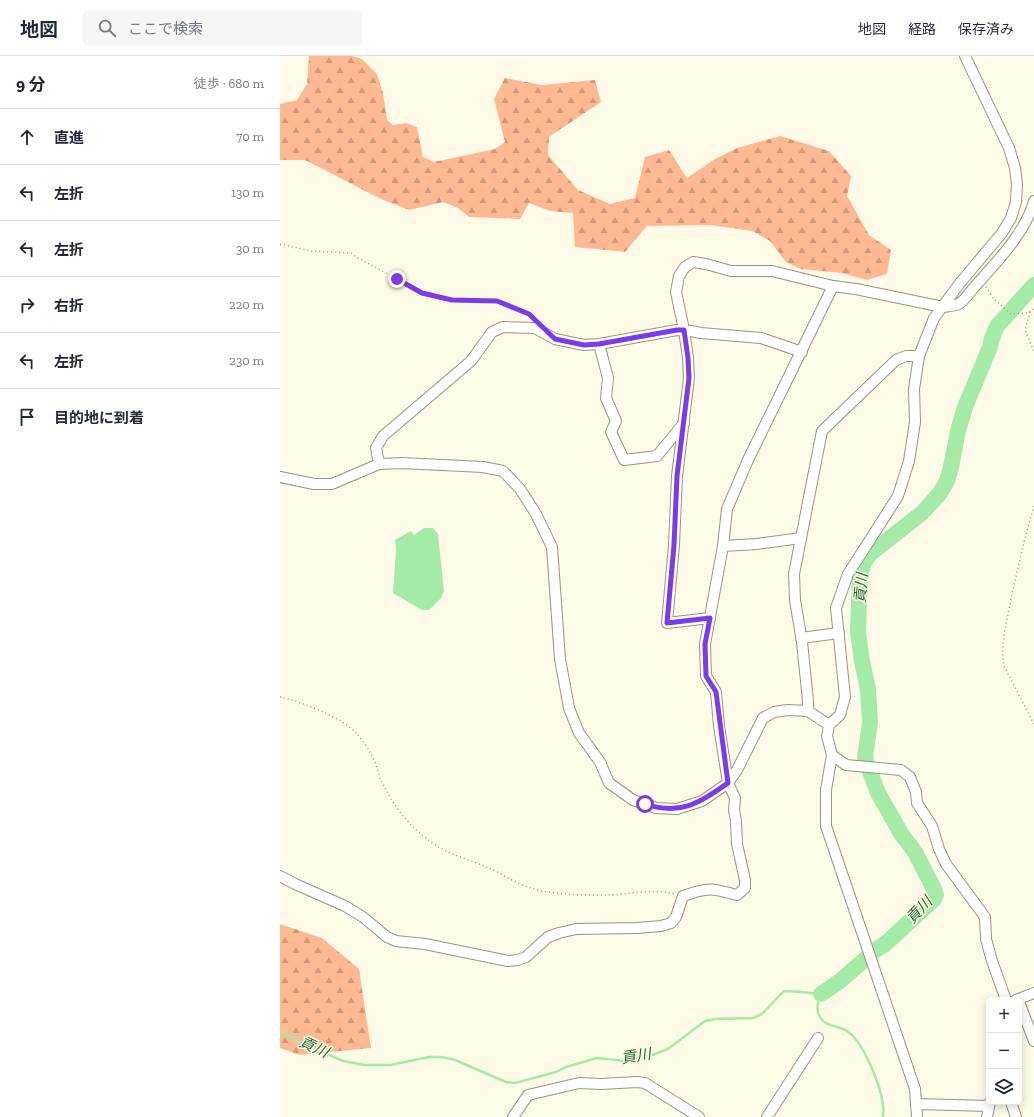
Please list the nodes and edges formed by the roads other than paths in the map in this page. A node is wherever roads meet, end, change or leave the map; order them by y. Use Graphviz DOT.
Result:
graph roads {
  1 [pos="965,56"];
  2 [pos="1034,201"];
  3 [pos="833,286"];
  4 [pos="943,307"];
  5 [pos="684,330"];
  6 [pos="599,344"];
  7 [pos="802,352"];
  8 [pos="919,356"];
  9 [pos="684,423"];
  10 [pos="379,464"];
  11 [pos="280,477"];
  12 [pos="801,538"];
  13 [pos="723,546"];
  14 [pos="710,618"];
  15 [pos="839,633"];
  16 [pos="801,638"];
  17 [pos="808,711"];
  18 [pos="829,725"];
  19 [pos="832,755"];
  20 [pos="728,783"];
  21 [pos="280,876"];
  22 [pos="1034,993"];
  23 [pos="1005,997"];
  24 [pos="1022,998"];
  25 [pos="1022,1010"];
  26 [pos="818,1038"];
  27 [pos="1034,1041"];
  28 [pos="916,1104"];
  29 [pos="986,1104"];
  30 [pos="989,1105"];
  31 [pos="1011,1105"];
  32 [pos="513,1117"];
  33 [pos="699,1117"];
  34 [pos="766,1117"];
  35 [pos="918,1117"];
  36 [pos="987,1117"];
  37 [pos="1016,1117"];
  1 -- 4 [label="street"];
  2 -- 4 [label="street"];
  3 -- 4 [label="street"];
  3 -- 5 [label="street"];
  3 -- 7 [label="street"];
  4 -- 8 [label="street"];
  5 -- 6 [label="street"];
  5 -- 7 [label="street"];
  5 -- 9 [label="street"];
  6 -- 9 [label="street"];
  6 -- 10 [label="street"];
  7 -- 13 [label="street"];
  8 -- 12 [label="street"];
  8 -- 15 [label="street"];
  9 -- 14 [label="street"];
  10 -- 11 [label="street"];
  10 -- 20 [label="street"];
  12 -- 13 [label="street"];
  12 -- 16 [label="street"];
  13 -- 14 [label="street"];
  14 -- 20 [label="street"];
  15 -- 16 [label="street"];
  15 -- 18 [label="street"];
  16 -- 17 [label="street"];
  17 -- 18 [label="street"];
  17 -- 20 [label="street"];
  18 -- 19 [label="street"];
  19 -- 23 [label="street"];
  19 -- 28 [label="street"];
  20 -- 21 [label="street"];
  22 -- 24 [label="street"];
  25 -- 27 [label="street"];
  26 -- 34 [label="street"];
  28 -- 29 [label="street"];
  28 -- 35 [label="street"];
  30 -- 36 [label="street"];
  31 -- 37 [label="street"];
  32 -- 33 [label="street"];
}
